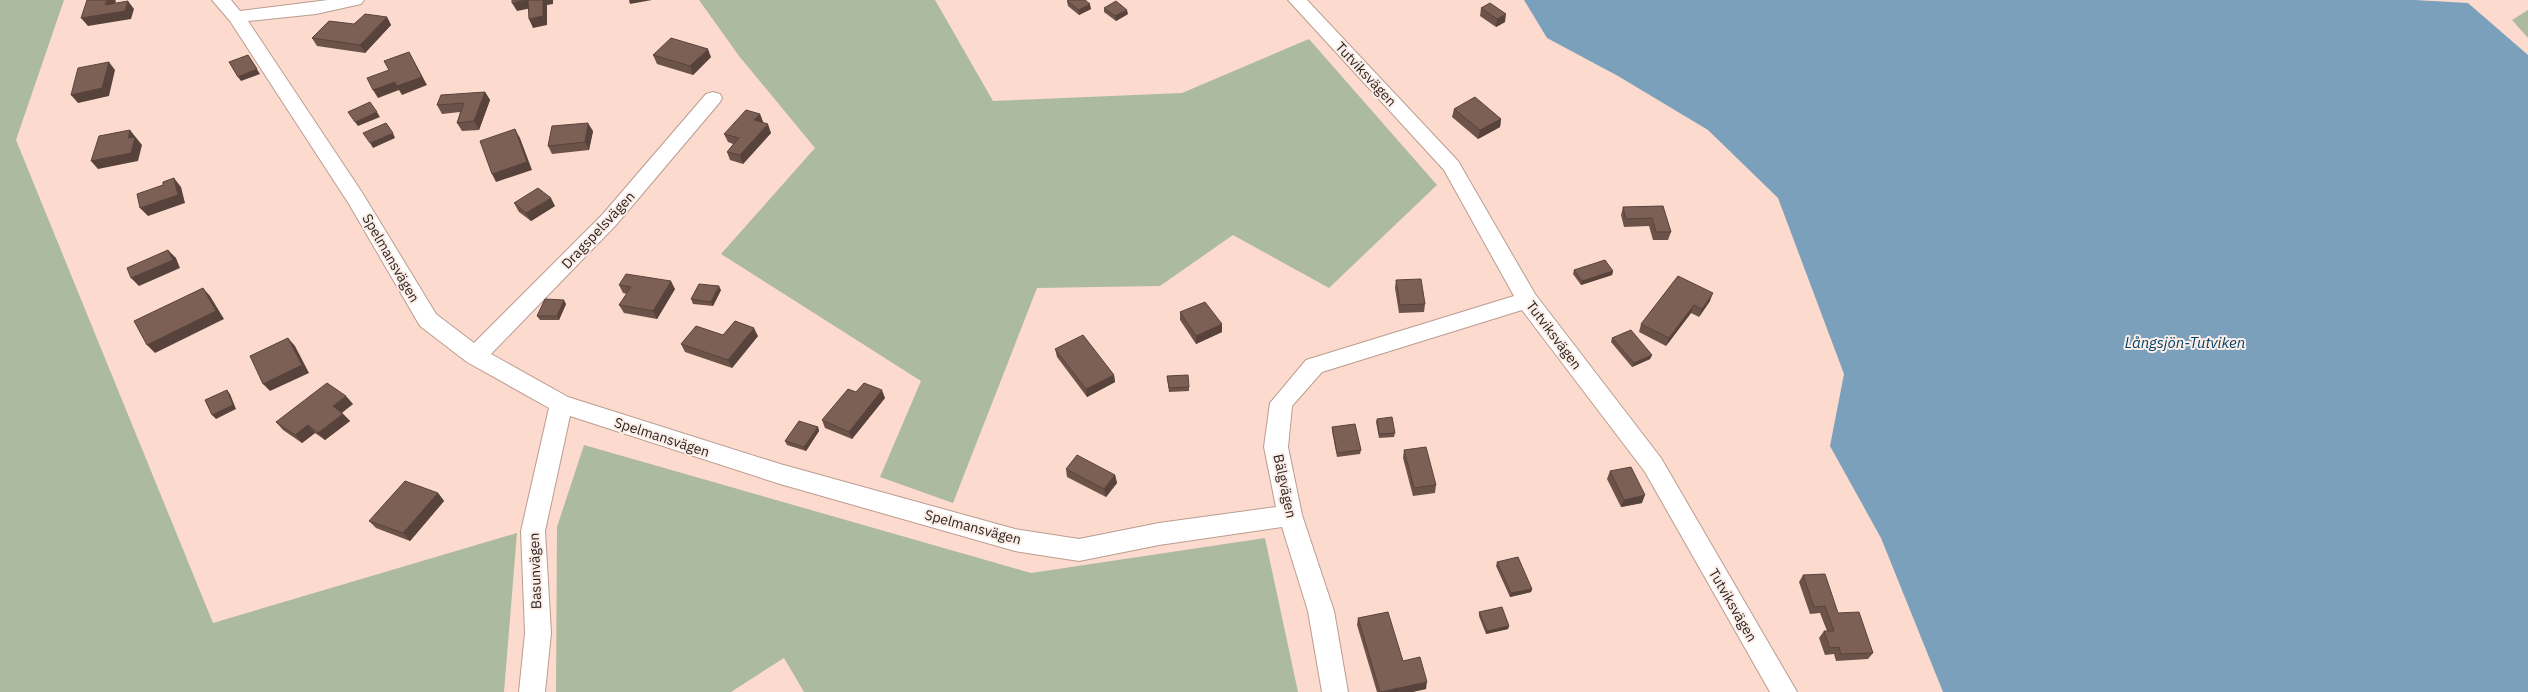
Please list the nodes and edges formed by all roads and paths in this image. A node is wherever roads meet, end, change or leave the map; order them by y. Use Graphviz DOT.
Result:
graph roads {
  1 [pos="221,0"];
  2 [pos="355,0"];
  3 [pos="1297,0"];
  4 [pos="236,17"];
  5 [pos="713,98"];
  6 [pos="1527,300"];
  7 [pos="475,356"];
  8 [pos="561,404"];
  9 [pos="1290,515"];
  10 [pos="532,692"];
  11 [pos="1335,692"];
  12 [pos="1784,692"];
  1 -- 4 [label="street, Spelmansvägen"];
  2 -- 4 [label="street"];
  3 -- 6 [label="street, Tutviksvägen"];
  4 -- 7 [label="street, Spelmansvägen"];
  5 -- 7 [label="street, Dragspelsvägen"];
  6 -- 9 [label="street, Bälgvägen"];
  6 -- 12 [label="street, Tutviksvägen"];
  7 -- 8 [label="street, Spelmansvägen"];
  8 -- 9 [label="street, Spelmansvägen"];
  8 -- 10 [label="street, Basunvägen"];
  9 -- 11 [label="street, Bälgvägen"];
}
